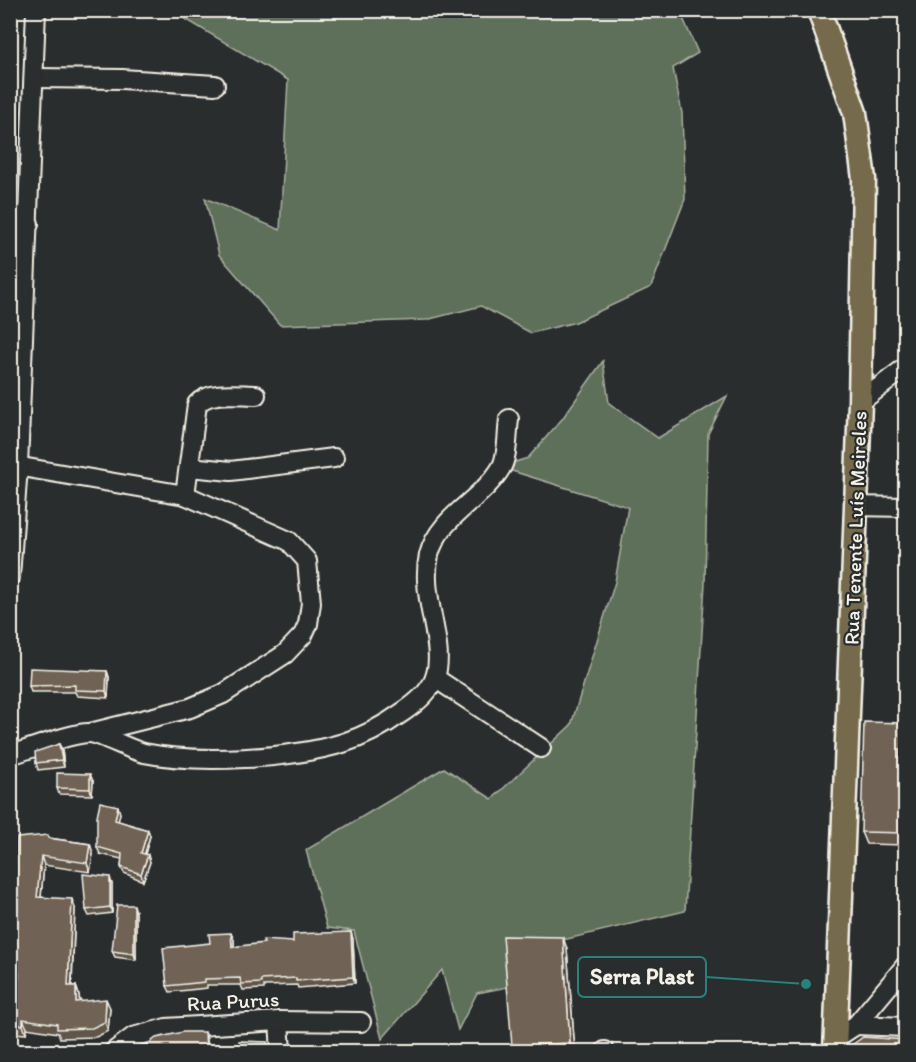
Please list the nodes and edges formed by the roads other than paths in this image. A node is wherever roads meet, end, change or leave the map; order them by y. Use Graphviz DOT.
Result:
graph roads {
  1 [pos="36,10"];
  2 [pos="819,10"];
  3 [pos="35,78"];
  4 [pos="215,85"];
  5 [pos="10,222"];
  6 [pos="29,224"];
  7 [pos="906,367"];
  8 [pos="256,395"];
  9 [pos="860,402"];
  10 [pos="509,419"];
  11 [pos="334,458"];
  12 [pos="14,466"];
  13 [pos="189,467"];
  14 [pos="185,495"];
  15 [pos="854,506"];
  16 [pos="906,507"];
  17 [pos="10,577"];
  18 [pos="435,678"];
  19 [pos="90,733"];
  20 [pos="541,748"];
  21 [pos="10,755"];
  22 [pos="906,965"];
  23 [pos="279,1021"];
  24 [pos="361,1022"];
  25 [pos="856,1025"];
  26 [pos="906,1027"];
  27 [pos="836,1045"];
  28 [pos="113,1052"];
  29 [pos="281,1052"];
  1 -- 3 [label="street"];
  2 -- 9 [label="main road, Rua Tenente Luís Meireles"];
  3 -- 4 [label="street"];
  3 -- 6 [label="street"];
  5 -- 6 [label="street"];
  6 -- 12 [label="street"];
  7 -- 9 [label="street"];
  8 -- 13 [label="street"];
  9 -- 15 [label="main road, Rua Tenente Luís Meireles"];
  10 -- 18 [label="street"];
  11 -- 13 [label="street"];
  12 -- 14 [label="street"];
  12 -- 17 [label="street"];
  13 -- 14 [label="street"];
  14 -- 19 [label="street"];
  15 -- 16 [label="street"];
  15 -- 27 [label="main road, Rua Tenente Luís Meireles"];
  18 -- 19 [label="street"];
  18 -- 20 [label="street"];
  19 -- 21 [label="street"];
  22 -- 25 [label="street"];
  23 -- 24 [label="street, Rua Purus"];
  23 -- 28 [label="street, Rua Purus"];
  23 -- 29 [label="street"];
  25 -- 26 [label="street"];
  25 -- 27 [label="street"];
}
